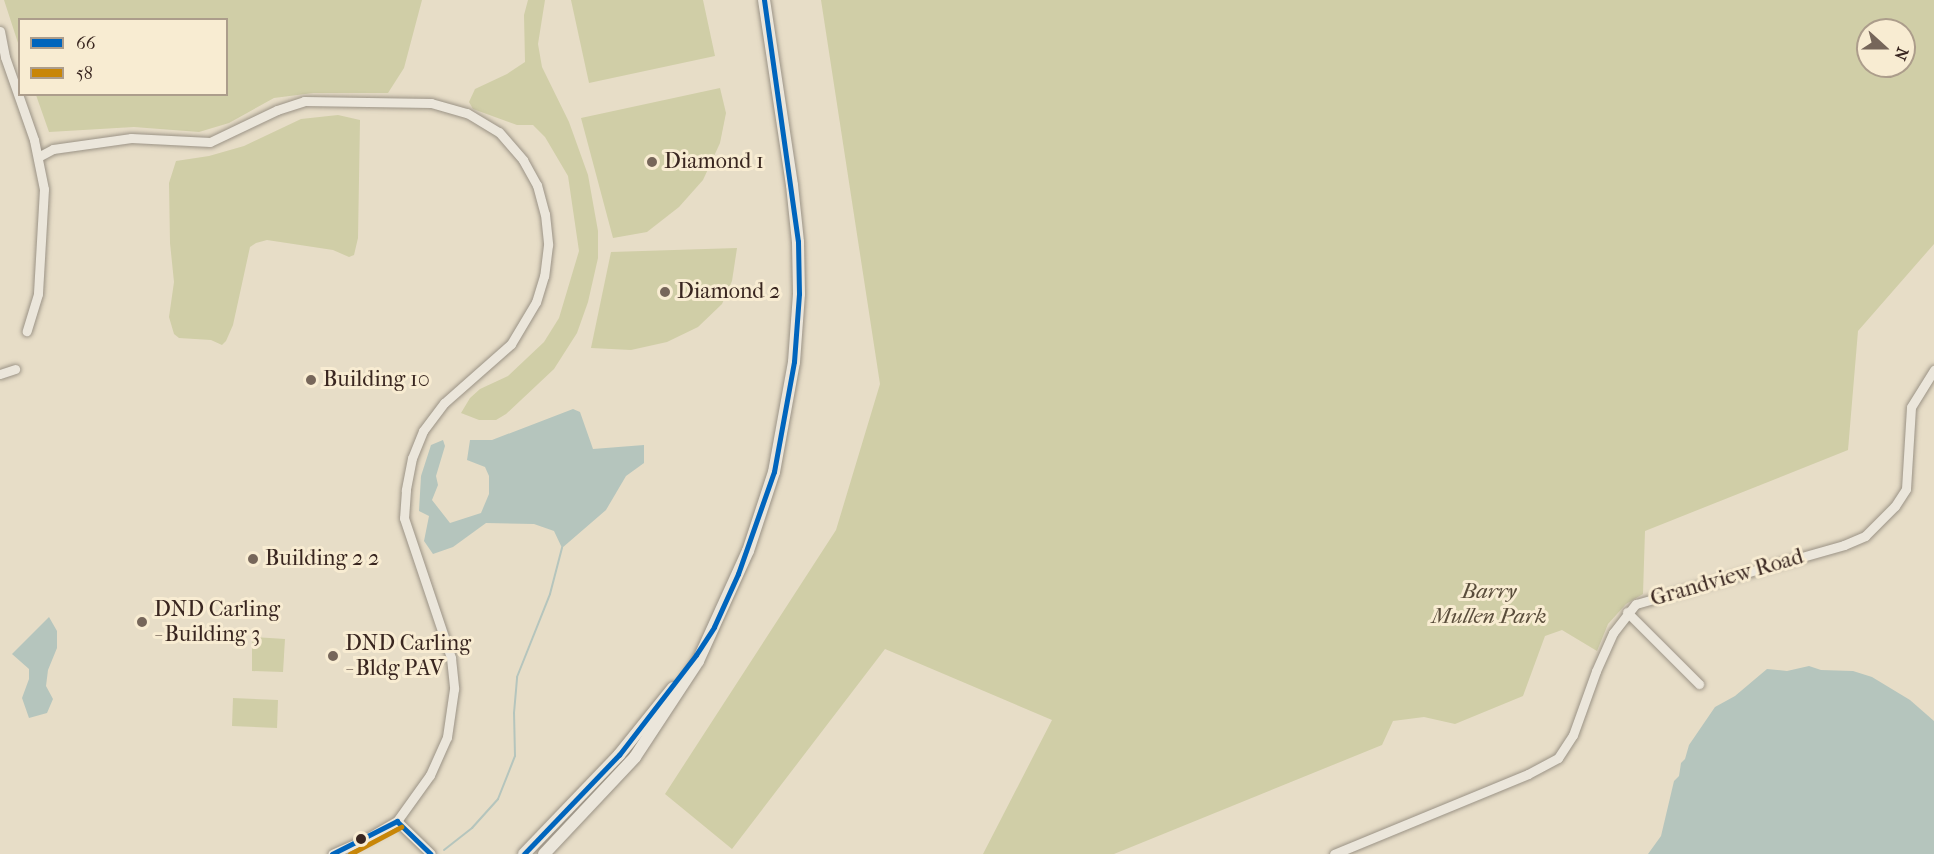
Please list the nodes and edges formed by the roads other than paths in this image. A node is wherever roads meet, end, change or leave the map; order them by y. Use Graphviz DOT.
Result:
graph roads {
  1 [pos="764,0"];
  2 [pos="0,31"];
  3 [pos="38,157"];
  4 [pos="27,331"];
  5 [pos="15,369"];
  6 [pos="1934,370"];
  7 [pos="0,374"];
  8 [pos="1627,612"];
  9 [pos="714,627"];
  10 [pos="1699,684"];
  11 [pos="397,820"];
  12 [pos="332,854"];
  13 [pos="431,854"];
  14 [pos="524,854"];
  15 [pos="544,854"];
  16 [pos="1335,854"];
  1 -- 9 [label="main road"];
  2 -- 3 [label="street"];
  3 -- 4 [label="street"];
  3 -- 11 [label="street"];
  5 -- 7 [label="street"];
  6 -- 8 [label="street, Grandview Road"];
  8 -- 10 [label="street"];
  8 -- 16 [label="street, Grandview Road"];
  9 -- 14 [label="main road"];
  9 -- 15 [label="main road"];
  11 -- 12 [label="street"];
  11 -- 13 [label="street"];
}
